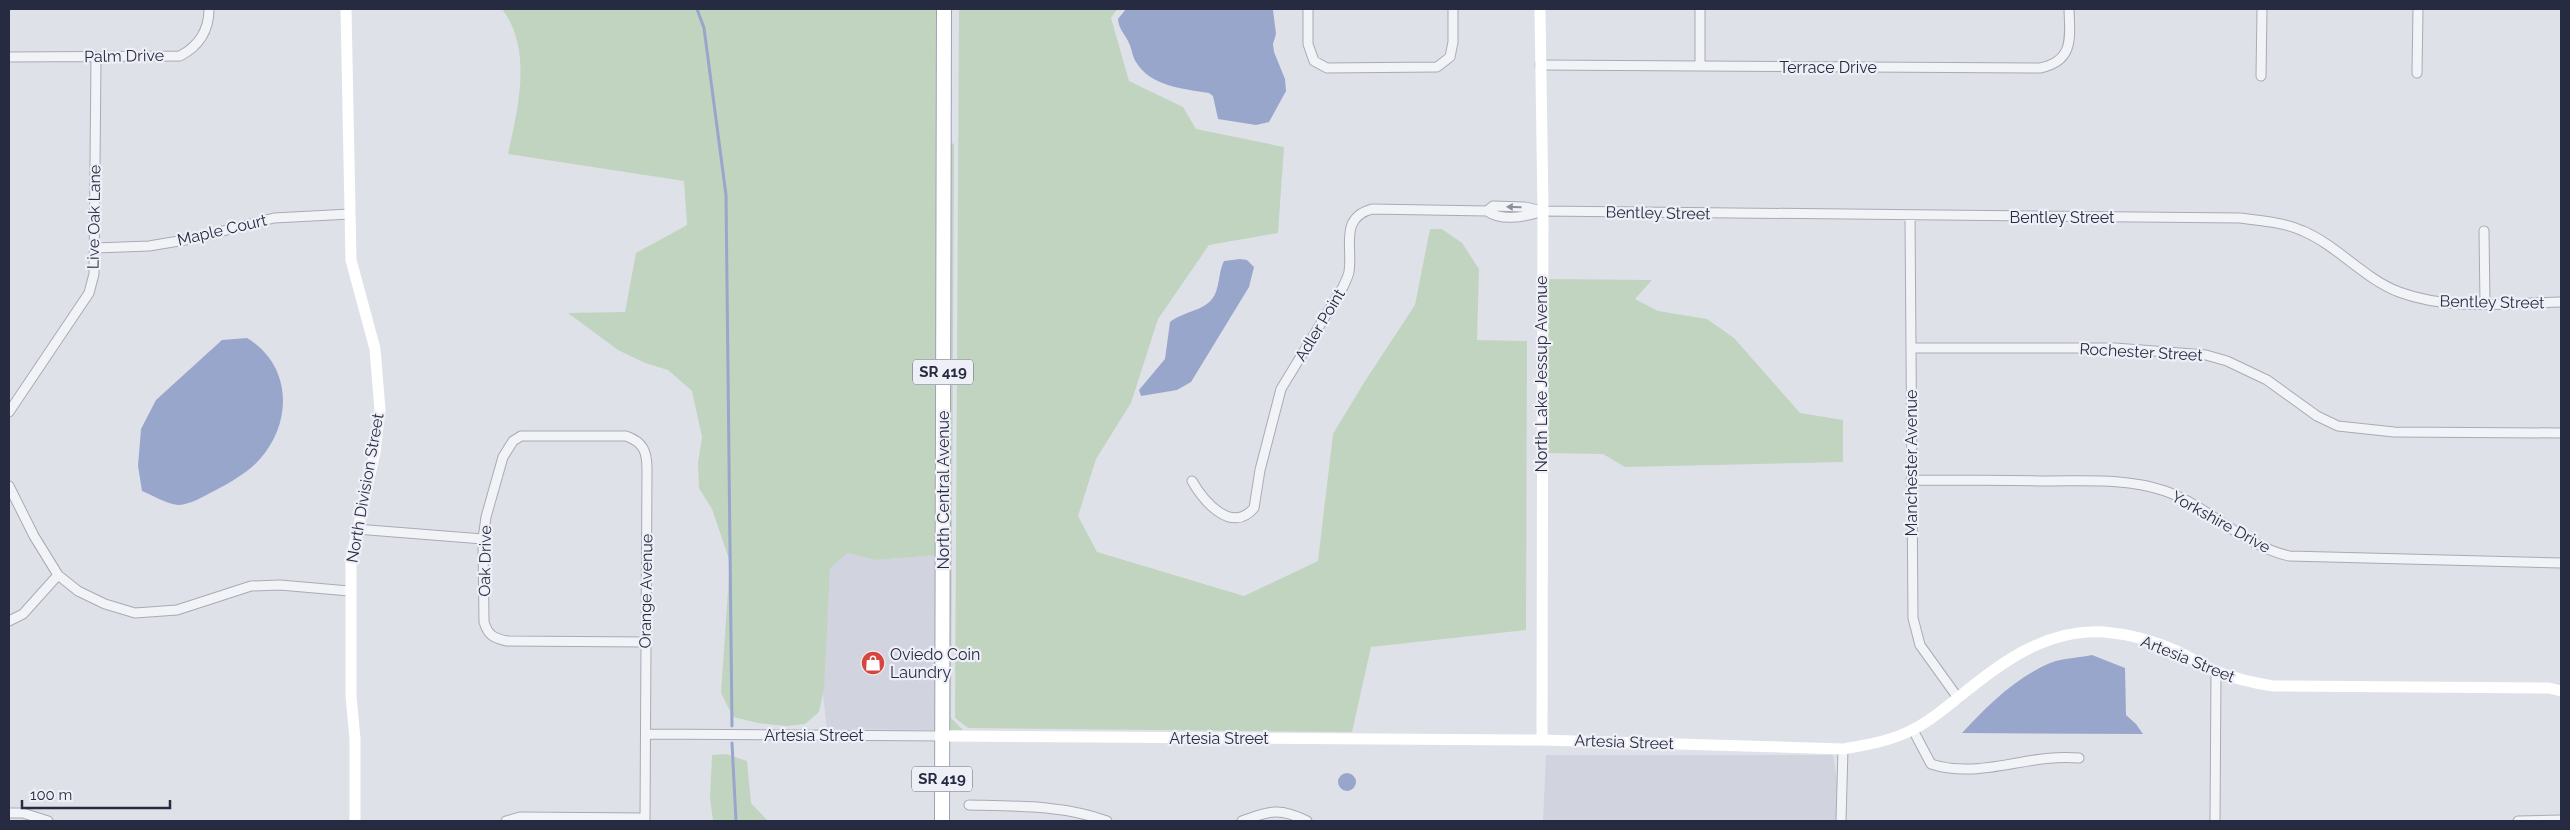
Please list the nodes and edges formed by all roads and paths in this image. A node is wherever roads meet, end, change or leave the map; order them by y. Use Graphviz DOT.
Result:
graph roads {
  1 [pos="209,9"];
  2 [pos="346,9"];
  3 [pos="944,9"];
  4 [pos="1308,9"];
  5 [pos="1453,9"];
  6 [pos="1540,9"];
  7 [pos="1700,9"];
  8 [pos="2070,9"];
  9 [pos="2262,9"];
  10 [pos="2418,9"];
  11 [pos="9,57"];
  12 [pos="96,57"];
  13 [pos="1540,65"];
  14 [pos="1700,66"];
  15 [pos="2417,74"];
  16 [pos="2261,76"];
  17 [pos="1543,211"];
  18 [pos="350,214"];
  19 [pos="1910,216"];
  20 [pos="2484,231"];
  21 [pos="95,248"];
  22 [pos="2561,302"];
  23 [pos="2485,303"];
  24 [pos="1911,348"];
  25 [pos="9,412"];
  26 [pos="2561,433"];
  27 [pos="644,449"];
  28 [pos="1911,480"];
  29 [pos="1192,481"];
  30 [pos="9,486"];
  31 [pos="356,528"];
  32 [pos="484,539"];
  33 [pos="2561,562"];
  34 [pos="58,575"];
  35 [pos="349,591"];
  36 [pos="9,621"];
  37 [pos="645,642"];
  38 [pos="2216,672"];
  39 [pos="2561,691"];
  40 [pos="1958,698"];
  41 [pos="1912,730"];
  42 [pos="646,734"];
  43 [pos="942,736"];
  44 [pos="1542,740"];
  45 [pos="1843,749"];
  46 [pos="2078,758"];
  47 [pos="969,805"];
  48 [pos="9,813"];
  49 [pos="645,820"];
  50 [pos="2561,820"];
  51 [pos="48,821"];
  52 [pos="355,821"];
  53 [pos="506,821"];
  54 [pos="942,821"];
  55 [pos="1108,821"];
  56 [pos="1242,821"];
  57 [pos="1307,821"];
  58 [pos="1841,821"];
  59 [pos="2215,821"];
  60 [pos="2518,821"];
  1 -- 12 [label="street, Palm Drive"];
  2 -- 18 [label="street, North Division Street"];
  3 -- 43 [label="main road, North Central Avenue / SR 419"];
  4 -- 5 [label="street"];
  6 -- 13 [label="street, North Lake Jessup Avenue"];
  7 -- 14 [label="street"];
  8 -- 14 [label="street, Terrace Drive"];
  9 -- 16 [label="street"];
  10 -- 15 [label="street"];
  11 -- 12 [label="street, Palm Drive"];
  12 -- 21 [label="street, Live Oak Lane"];
  13 -- 14 [label="street, Terrace Drive"];
  13 -- 17 [label="street, North Lake Jessup Avenue"];
  17 -- 19 [label="street, Bentley Street"];
  17 -- 29 [label="street, Adler Point"];
  17 -- 44 [label="street, North Lake Jessup Avenue"];
  18 -- 21 [label="street, Maple Court"];
  18 -- 31 [label="street, North Division Street"];
  19 -- 23 [label="street, Bentley Street"];
  19 -- 24 [label="street, Manchester Avenue"];
  20 -- 23 [label="street"];
  21 -- 25 [label="street, Live Oak Lane"];
  22 -- 23 [label="street, Bentley Street"];
  24 -- 26 [label="street, Rochester Street"];
  24 -- 28 [label="street, Manchester Avenue"];
  27 -- 32 [label="street, Oak Drive"];
  27 -- 37 [label="street, Orange Avenue"];
  28 -- 33 [label="street, Yorkshire Drive"];
  28 -- 40 [label="street, Manchester Avenue"];
  30 -- 34 [label="street"];
  31 -- 32 [label="street"];
  31 -- 35 [label="street, North Division Street"];
  32 -- 37 [label="street, Oak Drive"];
  34 -- 35 [label="street"];
  34 -- 36 [label="street"];
  35 -- 52 [label="street, North Division Street"];
  37 -- 42 [label="street, Orange Avenue"];
  38 -- 39 [label="street, Artesia Street"];
  38 -- 40 [label="street, Artesia Street"];
  38 -- 59 [label="street"];
  40 -- 41 [label="street, Artesia Street"];
  41 -- 45 [label="street, Artesia Street"];
  41 -- 46 [label="street"];
  42 -- 43 [label="street, Artesia Street"];
  42 -- 49 [label="street, Orange Avenue"];
  43 -- 44 [label="street, Artesia Street"];
  43 -- 54 [label="main road, North Central Avenue / SR 419"];
  44 -- 45 [label="street, Artesia Street"];
  45 -- 58 [label="street"];
  47 -- 55 [label="street"];
  48 -- 51 [label="street"];
  49 -- 53 [label="street"];
  50 -- 60 [label="street"];
  56 -- 57 [label="street"];
}
